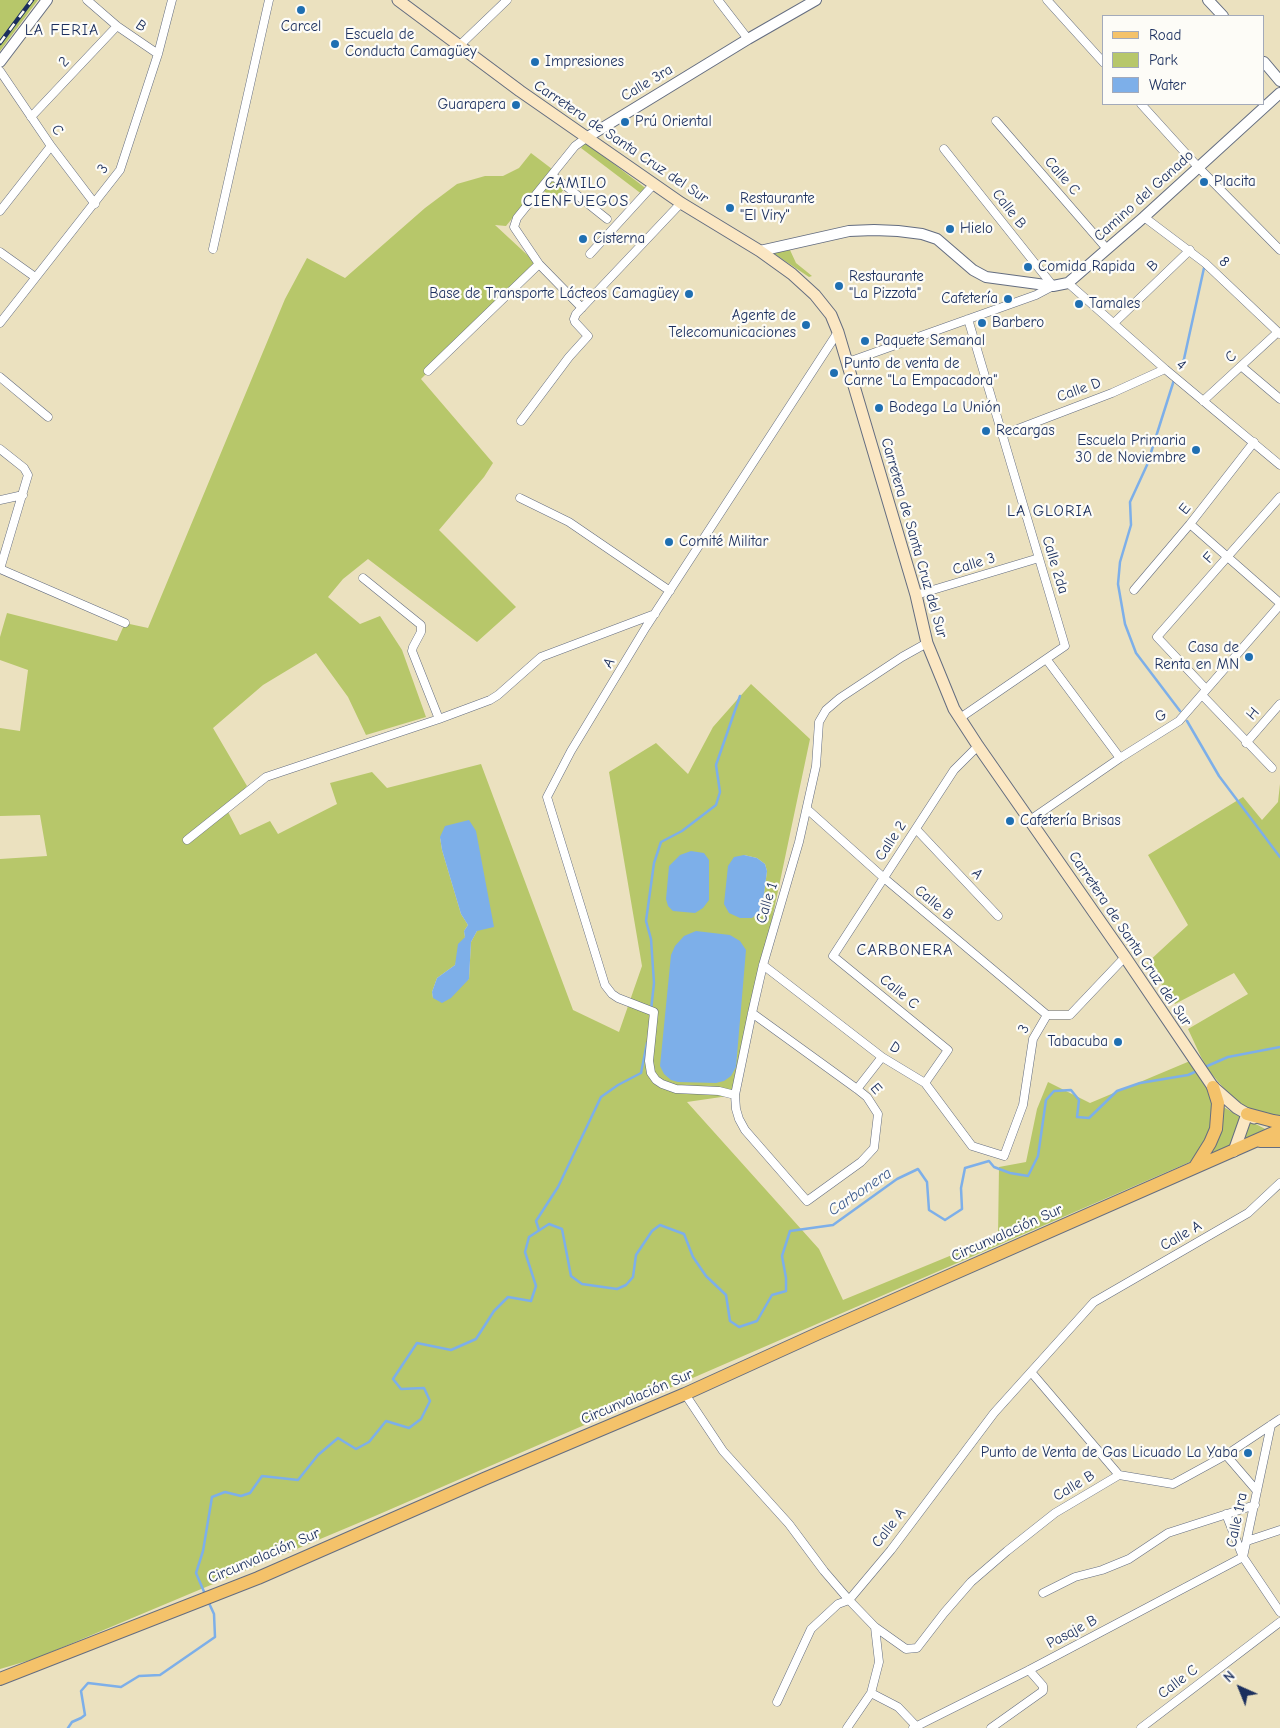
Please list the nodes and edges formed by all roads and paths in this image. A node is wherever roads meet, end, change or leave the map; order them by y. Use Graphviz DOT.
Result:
graph roads {
  1 [pos="47,0"];
  2 [pos="87,0"];
  3 [pos="172,0"];
  4 [pos="269,0"];
  5 [pos="398,0"];
  6 [pos="507,0"];
  7 [pos="718,0"];
  8 [pos="816,0"];
  9 [pos="1047,0"];
  10 [pos="1208,0"];
  11 [pos="1222,15"];
  12 [pos="117,26"];
  13 [pos="748,39"];
  14 [pos="459,46"];
  15 [pos="158,54"];
  16 [pos="1102,61"];
  17 [pos="0,62"];
  18 [pos="1265,63"];
  19 [pos="0,71"];
  20 [pos="1280,81"];
  21 [pos="1280,93"];
  22 [pos="1142,105"];
  23 [pos="32,117"];
  24 [pos="996,121"];
  25 [pos="586,138"];
  26 [pos="51,146"];
  27 [pos="944,149"];
  28 [pos="1199,168"];
  29 [pos="552,175"];
  30 [pos="654,184"];
  31 [pos="682,203"];
  32 [pos="95,204"];
  33 [pos="0,212"];
  34 [pos="1144,217"];
  35 [pos="607,219"];
  36 [pos="213,249"];
  37 [pos="1107,249"];
  38 [pos="1190,250"];
  39 [pos="1280,250"];
  40 [pos="760,251"];
  41 [pos="0,252"];
  42 [pos="590,254"];
  43 [pos="539,264"];
  44 [pos="35,277"];
  45 [pos="1068,283"];
  46 [pos="1053,286"];
  47 [pos="582,308"];
  48 [pos="968,319"];
  49 [pos="0,323"];
  50 [pos="1114,324"];
  51 [pos="838,332"];
  52 [pos="1279,333"];
  53 [pos="848,362"];
  54 [pos="1241,366"];
  55 [pos="1165,369"];
  56 [pos="428,371"];
  57 [pos="0,377"];
  58 [pos="1280,399"];
  59 [pos="1203,401"];
  60 [pos="48,417"];
  61 [pos="521,421"];
  62 [pos="1002,435"];
  63 [pos="1254,442"];
  64 [pos="0,449"];
  65 [pos="1280,464"];
  66 [pos="22,495"];
  67 [pos="1280,496"];
  68 [pos="520,498"];
  69 [pos="0,500"];
  70 [pos="1190,524"];
  71 [pos="1039,558"];
  72 [pos="1228,558"];
  73 [pos="0,569"];
  74 [pos="363,578"];
  75 [pos="1134,590"];
  76 [pos="670,591"];
  77 [pos="916,595"];
  78 [pos="1280,604"];
  79 [pos="654,614"];
  80 [pos="125,622"];
  81 [pos="927,643"];
  82 [pos="1047,660"];
  83 [pos="1204,692"];
  84 [pos="1280,704"];
  85 [pos="960,718"];
  86 [pos="439,719"];
  87 [pos="1246,742"];
  88 [pos="978,746"];
  89 [pos="1120,758"];
  90 [pos="1272,768"];
  91 [pos="806,809"];
  92 [pos="1030,820"];
  93 [pos="916,829"];
  94 [pos="186,840"];
  95 [pos="884,878"];
  96 [pos="998,916"];
  97 [pos="833,956"];
  98 [pos="1125,958"];
  99 [pos="763,965"];
  100 [pos="752,1014"];
  101 [pos="1047,1015"];
  102 [pos="882,1057"];
  103 [pos="925,1082"];
  104 [pos="1213,1087"];
  105 [pos="857,1088"];
  106 [pos="735,1095"];
  107 [pos="1247,1114"];
  108 [pos="1280,1131"];
  109 [pos="1234,1151"];
  110 [pos="1004,1156"];
  111 [pos="1195,1167"];
  112 [pos="1280,1183"];
  113 [pos="807,1201"];
  114 [pos="1031,1372"];
  115 [pos="685,1394"];
  116 [pos="1280,1419"];
  117 [pos="1271,1425"];
  118 [pos="1226,1455"];
  119 [pos="1119,1475"];
  120 [pos="1257,1491"];
  121 [pos="1255,1505"];
  122 [pos="1226,1514"];
  123 [pos="1280,1530"];
  124 [pos="1247,1542"];
  125 [pos="1243,1557"];
  126 [pos="1043,1593"];
  127 [pos="849,1600"];
  128 [pos="1280,1612"];
  129 [pos="1280,1622"];
  130 [pos="875,1627"];
  131 [pos="1029,1670"];
  132 [pos="0,1679"];
  133 [pos="871,1693"];
  134 [pos="777,1702"];
  135 [pos="916,1727"];
  136 [pos="847,1728"];
  137 [pos="991,1728"];
  138 [pos="1141,1728"];
  1 -- 17 [label="street"];
  2 -- 12 [label="street, B"];
  3 -- 15 [label="street, 3"];
  4 -- 36 [label="street"];
  5 -- 14 [label="main road, Carretera de Santa Cruz del Sur"];
  6 -- 14 [label="street"];
  7 -- 13 [label="street"];
  8 -- 13 [label="street, Calle 3ra"];
  9 -- 16 [label="street"];
  10 -- 11 [label="street"];
  12 -- 15 [label="street, B"];
  12 -- 23 [label="street, 2"];
  13 -- 25 [label="street, Calle 3ra"];
  14 -- 25 [label="main road, Carretera de Santa Cruz del Sur"];
  15 -- 32 [label="street, 3"];
  18 -- 20 [label="street"];
  19 -- 23 [label="street, C"];
  21 -- 28 [label="street, Camino del Ganado"];
  22 -- 28 [label="street"];
  23 -- 26 [label="street, C"];
  24 -- 37 [label="street, Calle C"];
  25 -- 29 [label="street, Calle 3ra"];
  25 -- 30 [label="main road, Carretera de Santa Cruz del Sur"];
  26 -- 32 [label="street, C"];
  26 -- 33 [label="street"];
  27 -- 46 [label="street, Calle B"];
  28 -- 34 [label="street, Camino del Ganado"];
  28 -- 39 [label="street"];
  29 -- 35 [label="street"];
  29 -- 43 [label="street, Calle 3ra"];
  30 -- 31 [label="main road, Carretera de Santa Cruz del Sur"];
  30 -- 42 [label="street"];
  31 -- 40 [label="main road, Carretera de Santa Cruz del Sur"];
  31 -- 47 [label="street"];
  32 -- 44 [label="street, 3"];
  34 -- 37 [label="street, Camino del Ganado"];
  34 -- 38 [label="street, 8"];
  37 -- 45 [label="street, Camino del Ganado"];
  38 -- 50 [label="street, B"];
  38 -- 52 [label="street, 8"];
  40 -- 46 [label="street, Camino del Ganado"];
  40 -- 51 [label="main road, Carretera de Santa Cruz del Sur"];
  41 -- 44 [label="street"];
  43 -- 47 [label="street"];
  43 -- 56 [label="street"];
  44 -- 49 [label="street, 3"];
  45 -- 46 [label="street, Camino del Ganado"];
  45 -- 50 [label="street, 4"];
  46 -- 48 [label="street"];
  47 -- 61 [label="street"];
  48 -- 53 [label="street"];
  48 -- 62 [label="street, Calle 2da"];
  50 -- 55 [label="street, 4"];
  51 -- 53 [label="main road, Carretera de Santa Cruz del Sur"];
  51 -- 76 [label="street, A"];
  52 -- 54 [label="street, C"];
  53 -- 77 [label="main road, Carretera de Santa Cruz del Sur"];
  54 -- 58 [label="street"];
  54 -- 59 [label="street, C"];
  55 -- 59 [label="street, 4"];
  55 -- 62 [label="street, Calle D"];
  57 -- 60 [label="street"];
  59 -- 63 [label="street, 4"];
  62 -- 71 [label="street, Calle 2da"];
  63 -- 65 [label="street, 4"];
  63 -- 70 [label="street, E"];
  64 -- 66 [label="street"];
  66 -- 69 [label="street"];
  66 -- 73 [label="street"];
  67 -- 72 [label="street, F"];
  68 -- 76 [label="street"];
  70 -- 72 [label="street"];
  70 -- 75 [label="street, E"];
  71 -- 77 [label="street, Calle 3"];
  71 -- 82 [label="street, Calle 2da"];
  72 -- 78 [label="street"];
  72 -- 83 [label="street, F"];
  73 -- 80 [label="street"];
  74 -- 86 [label="street"];
  76 -- 79 [label="street, A"];
  77 -- 81 [label="main road, Carretera de Santa Cruz del Sur"];
  78 -- 83 [label="street, G"];
  79 -- 86 [label="street"];
  79 -- 106 [label="street, A"];
  81 -- 85 [label="main road, Carretera de Santa Cruz del Sur"];
  81 -- 91 [label="street, Calle 1"];
  82 -- 85 [label="street"];
  82 -- 89 [label="street"];
  83 -- 87 [label="street"];
  83 -- 89 [label="street, G"];
  84 -- 87 [label="street, H"];
  85 -- 88 [label="main road, Carretera de Santa Cruz del Sur"];
  86 -- 94 [label="street"];
  87 -- 90 [label="street"];
  88 -- 92 [label="main road, Carretera de Santa Cruz del Sur"];
  88 -- 93 [label="street, Calle 2"];
  89 -- 92 [label="street, G"];
  91 -- 95 [label="street, Calle B"];
  91 -- 99 [label="street, Calle 1"];
  92 -- 98 [label="main road, Carretera de Santa Cruz del Sur"];
  93 -- 95 [label="street, Calle 2"];
  93 -- 96 [label="street, A"];
  95 -- 97 [label="street, Calle 2"];
  95 -- 101 [label="street, Calle B"];
  97 -- 103 [label="street, Calle C"];
  98 -- 101 [label="street, 3"];
  98 -- 104 [label="main road, Carretera de Santa Cruz del Sur"];
  99 -- 100 [label="street, Calle 1"];
  99 -- 102 [label="street, D"];
  100 -- 105 [label="street, E"];
  100 -- 106 [label="street, Calle 1"];
  101 -- 110 [label="street, 3"];
  102 -- 103 [label="street, D"];
  102 -- 105 [label="street"];
  103 -- 110 [label="street, D"];
  104 -- 107 [label="main road, Carretera de Santa Cruz del Sur"];
  104 -- 111 [label="main road"];
  105 -- 113 [label="street, E"];
  106 -- 113 [label="street, Calle 1"];
  107 -- 108 [label="main road"];
  107 -- 109 [label="main road"];
  108 -- 109 [label="main road, Circunvalación Sur"];
  109 -- 111 [label="main road, Circunvalación Sur"];
  111 -- 115 [label="main road, Circunvalación Sur"];
  112 -- 114 [label="street, Calle A"];
  114 -- 119 [label="street"];
  114 -- 127 [label="street, Calle A"];
  115 -- 127 [label="street"];
  115 -- 132 [label="main road, Circunvalación Sur"];
  116 -- 117 [label="street, Calle B"];
  117 -- 118 [label="street, Calle B"];
  117 -- 120 [label="street, Calle 1ra"];
  118 -- 119 [label="street, Calle B"];
  118 -- 120 [label="street"];
  119 -- 130 [label="street, Calle B"];
  120 -- 121 [label="street, Calle 1ra"];
  121 -- 122 [label="street"];
  121 -- 124 [label="street, Calle 1ra"];
  122 -- 125 [label="street"];
  122 -- 126 [label="street"];
  123 -- 124 [label="street"];
  124 -- 125 [label="street, Calle 1ra"];
  125 -- 128 [label="street, Calle 1ra"];
  125 -- 131 [label="street, Pasaje B"];
  127 -- 130 [label="street"];
  127 -- 134 [label="street, Calle A"];
  129 -- 138 [label="street, Calle C"];
  130 -- 133 [label="street"];
  131 -- 135 [label="street, Pasaje B"];
  131 -- 137 [label="street"];
  133 -- 135 [label="street"];
  133 -- 136 [label="street"];
}
